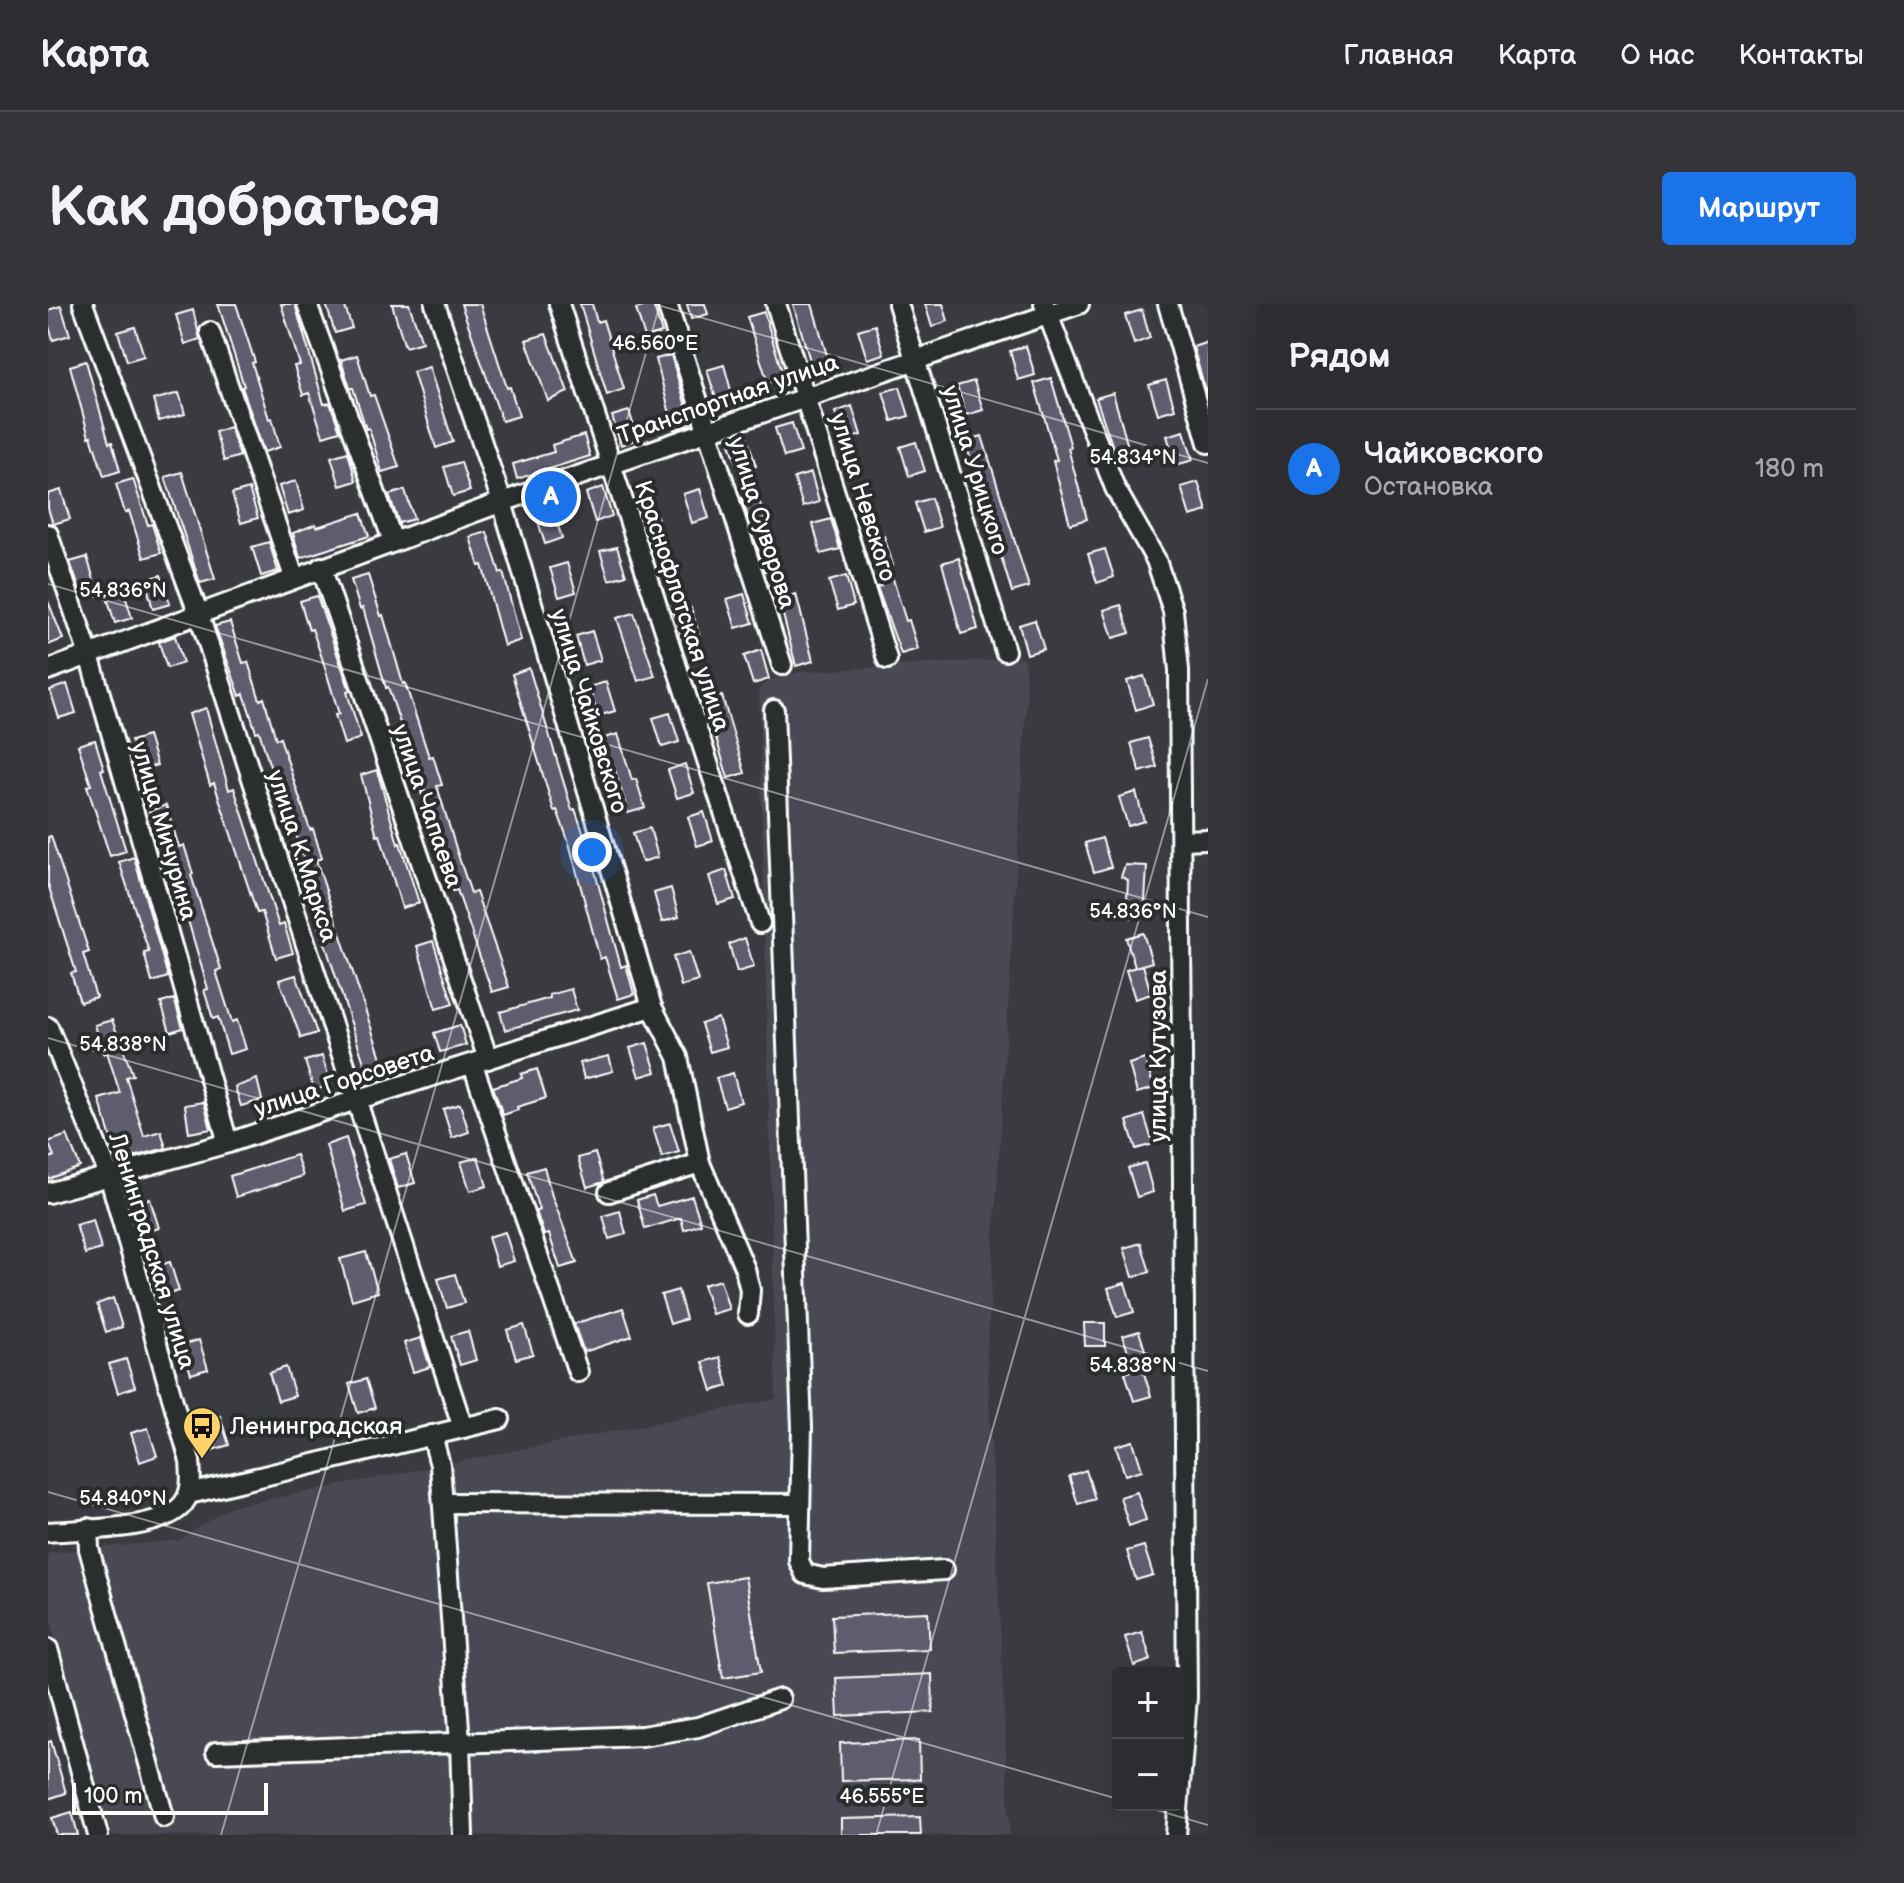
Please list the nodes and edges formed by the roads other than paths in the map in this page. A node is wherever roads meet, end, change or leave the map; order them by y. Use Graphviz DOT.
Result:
graph roads {
  1 [pos="83,304"];
  2 [pos="307,304"];
  3 [pos="435,304"];
  4 [pos="559,304"];
  5 [pos="667,304"];
  6 [pos="776,304"];
  7 [pos="898,304"];
  8 [pos="1079,304"];
  9 [pos="1168,304"];
  10 [pos="1046,309"];
  11 [pos="210,332"];
  12 [pos="917,359"];
  13 [pos="807,397"];
  14 [pos="708,431"];
  15 [pos="1208,443"];
  16 [pos="611,464"];
  17 [pos="502,502"];
  18 [pos="48,534"];
  19 [pos="393,541"];
  20 [pos="321,567"];
  21 [pos="294,577"];
  22 [pos="198,612"];
  23 [pos="1005,651"];
  24 [pos="89,655"];
  25 [pos="887,659"];
  26 [pos="782,665"];
  27 [pos="48,670"];
  28 [pos="774,710"];
  29 [pos="1208,839"];
  30 [pos="1181,840"];
  31 [pos="760,923"];
  32 [pos="652,1007"];
  33 [pos="48,1027"];
  34 [pos="481,1062"];
  35 [pos="356,1100"];
  36 [pos="228,1143"];
  37 [pos="700,1163"];
  38 [pos="109,1175"];
  39 [pos="609,1192"];
  40 [pos="48,1193"];
  41 [pos="748,1314"];
  42 [pos="578,1372"];
  43 [pos="500,1419"];
  44 [pos="463,1428"];
  45 [pos="432,1435"];
  46 [pos="189,1494"];
  47 [pos="443,1503"];
  48 [pos="800,1504"];
  49 [pos="88,1528"];
  50 [pos="48,1532"];
  51 [pos="944,1570"];
  52 [pos="48,1649"];
  53 [pos="780,1699"];
  54 [pos="460,1743"];
  55 [pos="216,1752"];
  56 [pos="164,1817"];
  57 [pos="98,1835"];
  58 [pos="463,1835"];
  59 [pos="1176,1835"];
  1 -- 22 [label="street, улица К.Маркса"];
  2 -- 19 [label="street"];
  3 -- 17 [label="street, улица Чайковского"];
  4 -- 16 [label="street, Краснофлотская улица"];
  5 -- 14 [label="street, улица Суворова"];
  6 -- 13 [label="street, улица Невского"];
  7 -- 12 [label="street, улица Урицкого"];
  8 -- 10 [label="street, Транспортная улица"];
  9 -- 15 [label="street"];
  10 -- 12 [label="street, Транспортная улица"];
  10 -- 30 [label="street, улица Кутузова"];
  11 -- 21 [label="street"];
  12 -- 13 [label="street, Транспортная улица"];
  12 -- 23 [label="street, улица Урицкого"];
  13 -- 14 [label="street, Транспортная улица"];
  13 -- 25 [label="street, улица Невского"];
  14 -- 16 [label="street, Транспортная улица"];
  14 -- 26 [label="street, улица Суворова"];
  16 -- 17 [label="street, Транспортная улица"];
  16 -- 31 [label="street, Краснофлотская улица"];
  17 -- 19 [label="street, Транспортная улица"];
  17 -- 32 [label="street, улица Чайковского"];
  18 -- 24 [label="street, улица Мичурина"];
  19 -- 20 [label="street, Транспортная улица"];
  20 -- 21 [label="street, Транспортная улица"];
  20 -- 34 [label="street, улица Чапаева"];
  21 -- 22 [label="street, Транспортная улица"];
  22 -- 24 [label="street, Транспортная улица"];
  22 -- 35 [label="street, улица К.Маркса"];
  24 -- 27 [label="street, Транспортная улица"];
  24 -- 36 [label="street, улица Мичурина"];
  28 -- 48 [label="street"];
  29 -- 30 [label="street"];
  30 -- 59 [label="street, улица Кутузова"];
  32 -- 34 [label="street, улица Горсовета"];
  32 -- 37 [label="street, улица Чайковского"];
  33 -- 38 [label="street, Ленинградская улица"];
  34 -- 35 [label="street, улица Горсовета"];
  34 -- 42 [label="street, улица Чапаева"];
  35 -- 36 [label="street, улица Горсовета"];
  35 -- 44 [label="street, улица К.Маркса"];
  36 -- 38 [label="street, улица Горсовета"];
  37 -- 39 [label="street"];
  37 -- 41 [label="street, улица Чайковского"];
  38 -- 40 [label="street, улица Горсовета"];
  38 -- 46 [label="street, Ленинградская улица"];
  43 -- 44 [label="street"];
  44 -- 45 [label="street"];
  45 -- 46 [label="street"];
  45 -- 47 [label="street"];
  46 -- 49 [label="street"];
  47 -- 48 [label="street"];
  47 -- 54 [label="street"];
  48 -- 51 [label="street"];
  49 -- 50 [label="street"];
  49 -- 56 [label="street"];
  52 -- 57 [label="street"];
  53 -- 54 [label="street"];
  54 -- 55 [label="street"];
  54 -- 58 [label="street"];
}
